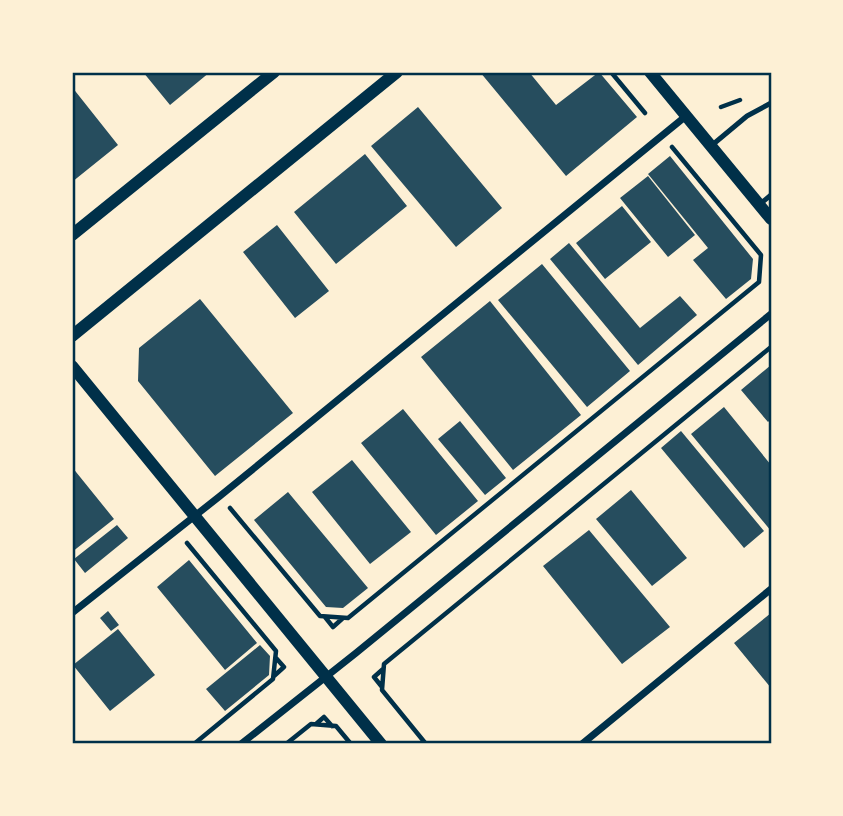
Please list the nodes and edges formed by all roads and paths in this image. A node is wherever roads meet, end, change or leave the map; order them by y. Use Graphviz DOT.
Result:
graph roads {
  1 [pos="274,72"];
  2 [pos="397,72"];
  3 [pos="611,72"];
  4 [pos="650,72"];
  5 [pos="771,103"];
  6 [pos="645,113"];
  7 [pos="686,116"];
  8 [pos="671,146"];
  9 [pos="711,146"];
  10 [pos="771,195"];
  11 [pos="760,205"];
  12 [pos="771,219"];
  13 [pos="72,235"];
  14 [pos="771,314"];
  15 [pos="72,336"];
  16 [pos="771,347"];
  17 [pos="72,366"];
  18 [pos="230,508"];
  19 [pos="195,515"];
  20 [pos="187,542"];
  21 [pos="771,589"];
  22 [pos="72,613"];
  23 [pos="324,616"];
  24 [pos="343,618"];
  25 [pos="276,657"];
  26 [pos="384,669"];
  27 [pos="274,676"];
  28 [pos="326,677"];
  29 [pos="382,687"];
  30 [pos="194,744"];
  31 [pos="241,744"];
  32 [pos="286,744"];
  33 [pos="351,744"];
  34 [pos="381,744"];
  35 [pos="426,744"];
  36 [pos="582,744"];
  1 -- 13 [label="street"];
  2 -- 15 [label="street"];
  3 -- 6 [label="path"];
  4 -- 7 [label="street"];
  5 -- 9 [label="lane"];
  7 -- 9 [label="street"];
  7 -- 19 [label="street"];
  8 -- 24 [label="path"];
  9 -- 11 [label="street"];
  10 -- 11 [label="lane"];
  11 -- 12 [label="street"];
  14 -- 28 [label="street"];
  16 -- 26 [label="path"];
  17 -- 19 [label="street"];
  18 -- 23 [label="path"];
  19 -- 22 [label="street"];
  19 -- 28 [label="street"];
  20 -- 25 [label="path"];
  21 -- 36 [label="street"];
  23 -- 24 [label="path"];
  23 -- 24 [label="path"];
  25 -- 27 [label="path"];
  25 -- 27 [label="path"];
  26 -- 29 [label="path"];
  26 -- 29 [label="path"];
  27 -- 30 [label="path"];
  28 -- 31 [label="street"];
  28 -- 34 [label="street"];
  29 -- 35 [label="path"];
  32 -- 33 [label="path"];
}
